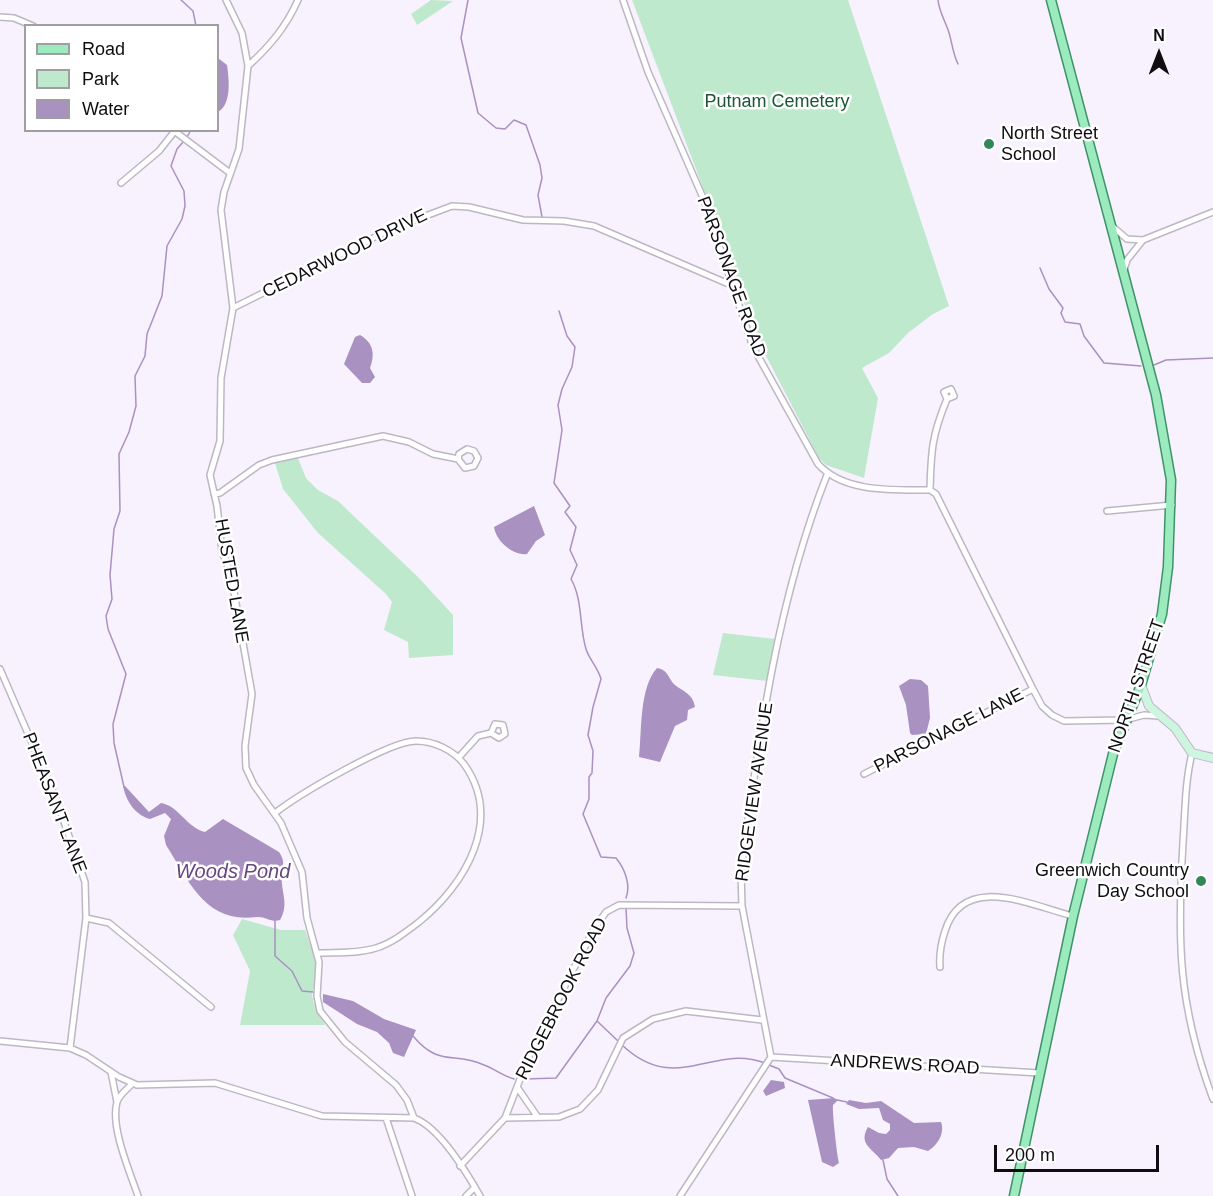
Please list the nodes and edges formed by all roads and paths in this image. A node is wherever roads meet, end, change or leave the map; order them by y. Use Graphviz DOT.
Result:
graph roads {
  1 [pos="226,0"];
  2 [pos="298,0"];
  3 [pos="623,0"];
  4 [pos="1052,0"];
  5 [pos="0,17"];
  6 [pos="28,24"];
  7 [pos="248,66"];
  8 [pos="172,132"];
  9 [pos="174,132"];
  10 [pos="230,173"];
  11 [pos="121,183"];
  12 [pos="1213,212"];
  13 [pos="1112,226"];
  14 [pos="1143,240"];
  15 [pos="1123,272"];
  16 [pos="731,285"];
  17 [pos="233,308"];
  18 [pos="947,399"];
  19 [pos="458,459"];
  20 [pos="827,475"];
  21 [pos="930,490"];
  22 [pos="214,494"];
  23 [pos="1172,505"];
  24 [pos="1107,511"];
  25 [pos="0,669"];
  26 [pos="1141,685"];
  27 [pos="1033,689"];
  28 [pos="1159,716"];
  29 [pos="1125,720"];
  30 [pos="491,733"];
  31 [pos="1192,753"];
  32 [pos="1211,756"];
  33 [pos="459,757"];
  34 [pos="864,774"];
  35 [pos="275,813"];
  36 [pos="742,906"];
  37 [pos="1073,916"];
  38 [pos="86,918"];
  39 [pos="317,953"];
  40 [pos="940,967"];
  41 [pos="211,1007"];
  42 [pos="762,1020"];
  43 [pos="0,1041"];
  44 [pos="70,1048"];
  45 [pos="768,1061"];
  46 [pos="111,1072"];
  47 [pos="1039,1073"];
  48 [pos="132,1084"];
  49 [pos="517,1087"];
  50 [pos="1213,1099"];
  51 [pos="117,1102"];
  52 [pos="537,1116"];
  53 [pos="386,1118"];
  54 [pos="414,1118"];
  55 [pos="505,1118"];
  56 [pos="460,1166"];
  57 [pos="475,1187"];
  58 [pos="411,1195"];
  59 [pos="138,1196"];
  60 [pos="403,1196"];
  61 [pos="466,1196"];
  62 [pos="480,1196"];
  63 [pos="680,1196"];
  64 [pos="1014,1196"];
  1 -- 7 [label="street, HUSTED LANE"];
  2 -- 7 [label="street"];
  3 -- 16 [label="street, PARSONAGE ROAD"];
  4 -- 13 [label="main road, NORTH STREET"];
  5 -- 6 [label="street"];
  7 -- 10 [label="street, HUSTED LANE"];
  8 -- 11 [label="street"];
  9 -- 10 [label="street"];
  10 -- 17 [label="street, HUSTED LANE"];
  12 -- 14 [label="street"];
  13 -- 14 [label="street"];
  13 -- 15 [label="main road, NORTH STREET"];
  14 -- 15 [label="street"];
  15 -- 23 [label="main road, NORTH STREET"];
  16 -- 17 [label="street, CEDARWOOD DRIVE"];
  16 -- 20 [label="street, PARSONAGE ROAD"];
  17 -- 22 [label="street, HUSTED LANE"];
  18 -- 21 [label="street"];
  19 -- 22 [label="street"];
  20 -- 21 [label="street"];
  20 -- 36 [label="street, RIDGEVIEW AVENUE"];
  21 -- 27 [label="street"];
  22 -- 35 [label="street, HUSTED LANE"];
  23 -- 24 [label="street"];
  23 -- 26 [label="main road, NORTH STREET"];
  25 -- 38 [label="street, PHEASANT LANE"];
  26 -- 28 [label="street"];
  26 -- 29 [label="main road, NORTH STREET"];
  27 -- 29 [label="street"];
  27 -- 34 [label="street, PARSONAGE LANE"];
  28 -- 29 [label="street"];
  28 -- 31 [label="street"];
  29 -- 37 [label="main road, NORTH STREET"];
  30 -- 33 [label="street"];
  31 -- 32 [label="street"];
  31 -- 50 [label="street"];
  33 -- 35 [label="street"];
  33 -- 39 [label="street"];
  35 -- 39 [label="street, HUSTED LANE"];
  36 -- 42 [label="street, RIDGEVIEW AVENUE"];
  36 -- 49 [label="street, RIDGEBROOK ROAD"];
  37 -- 40 [label="street"];
  37 -- 47 [label="main road, NORTH STREET"];
  38 -- 41 [label="street"];
  38 -- 44 [label="street, PHEASANT LANE"];
  39 -- 54 [label="street, HUSTED LANE"];
  42 -- 45 [label="street, RIDGEVIEW AVENUE"];
  42 -- 52 [label="street"];
  43 -- 44 [label="street"];
  44 -- 46 [label="street"];
  45 -- 47 [label="street, ANDREWS ROAD"];
  45 -- 63 [label="street"];
  46 -- 48 [label="street"];
  46 -- 51 [label="street"];
  47 -- 64 [label="main road, NORTH STREET"];
  48 -- 51 [label="street"];
  48 -- 53 [label="street"];
  49 -- 52 [label="street"];
  49 -- 55 [label="street, RIDGEBROOK ROAD"];
  51 -- 59 [label="street"];
  52 -- 55 [label="street"];
  53 -- 54 [label="street"];
  53 -- 58 [label="street"];
  54 -- 56 [label="street"];
  55 -- 56 [label="street, RIDGEBROOK ROAD"];
  56 -- 57 [label="street"];
  57 -- 61 [label="street"];
  57 -- 62 [label="street"];
  58 -- 60 [label="street"];
}
